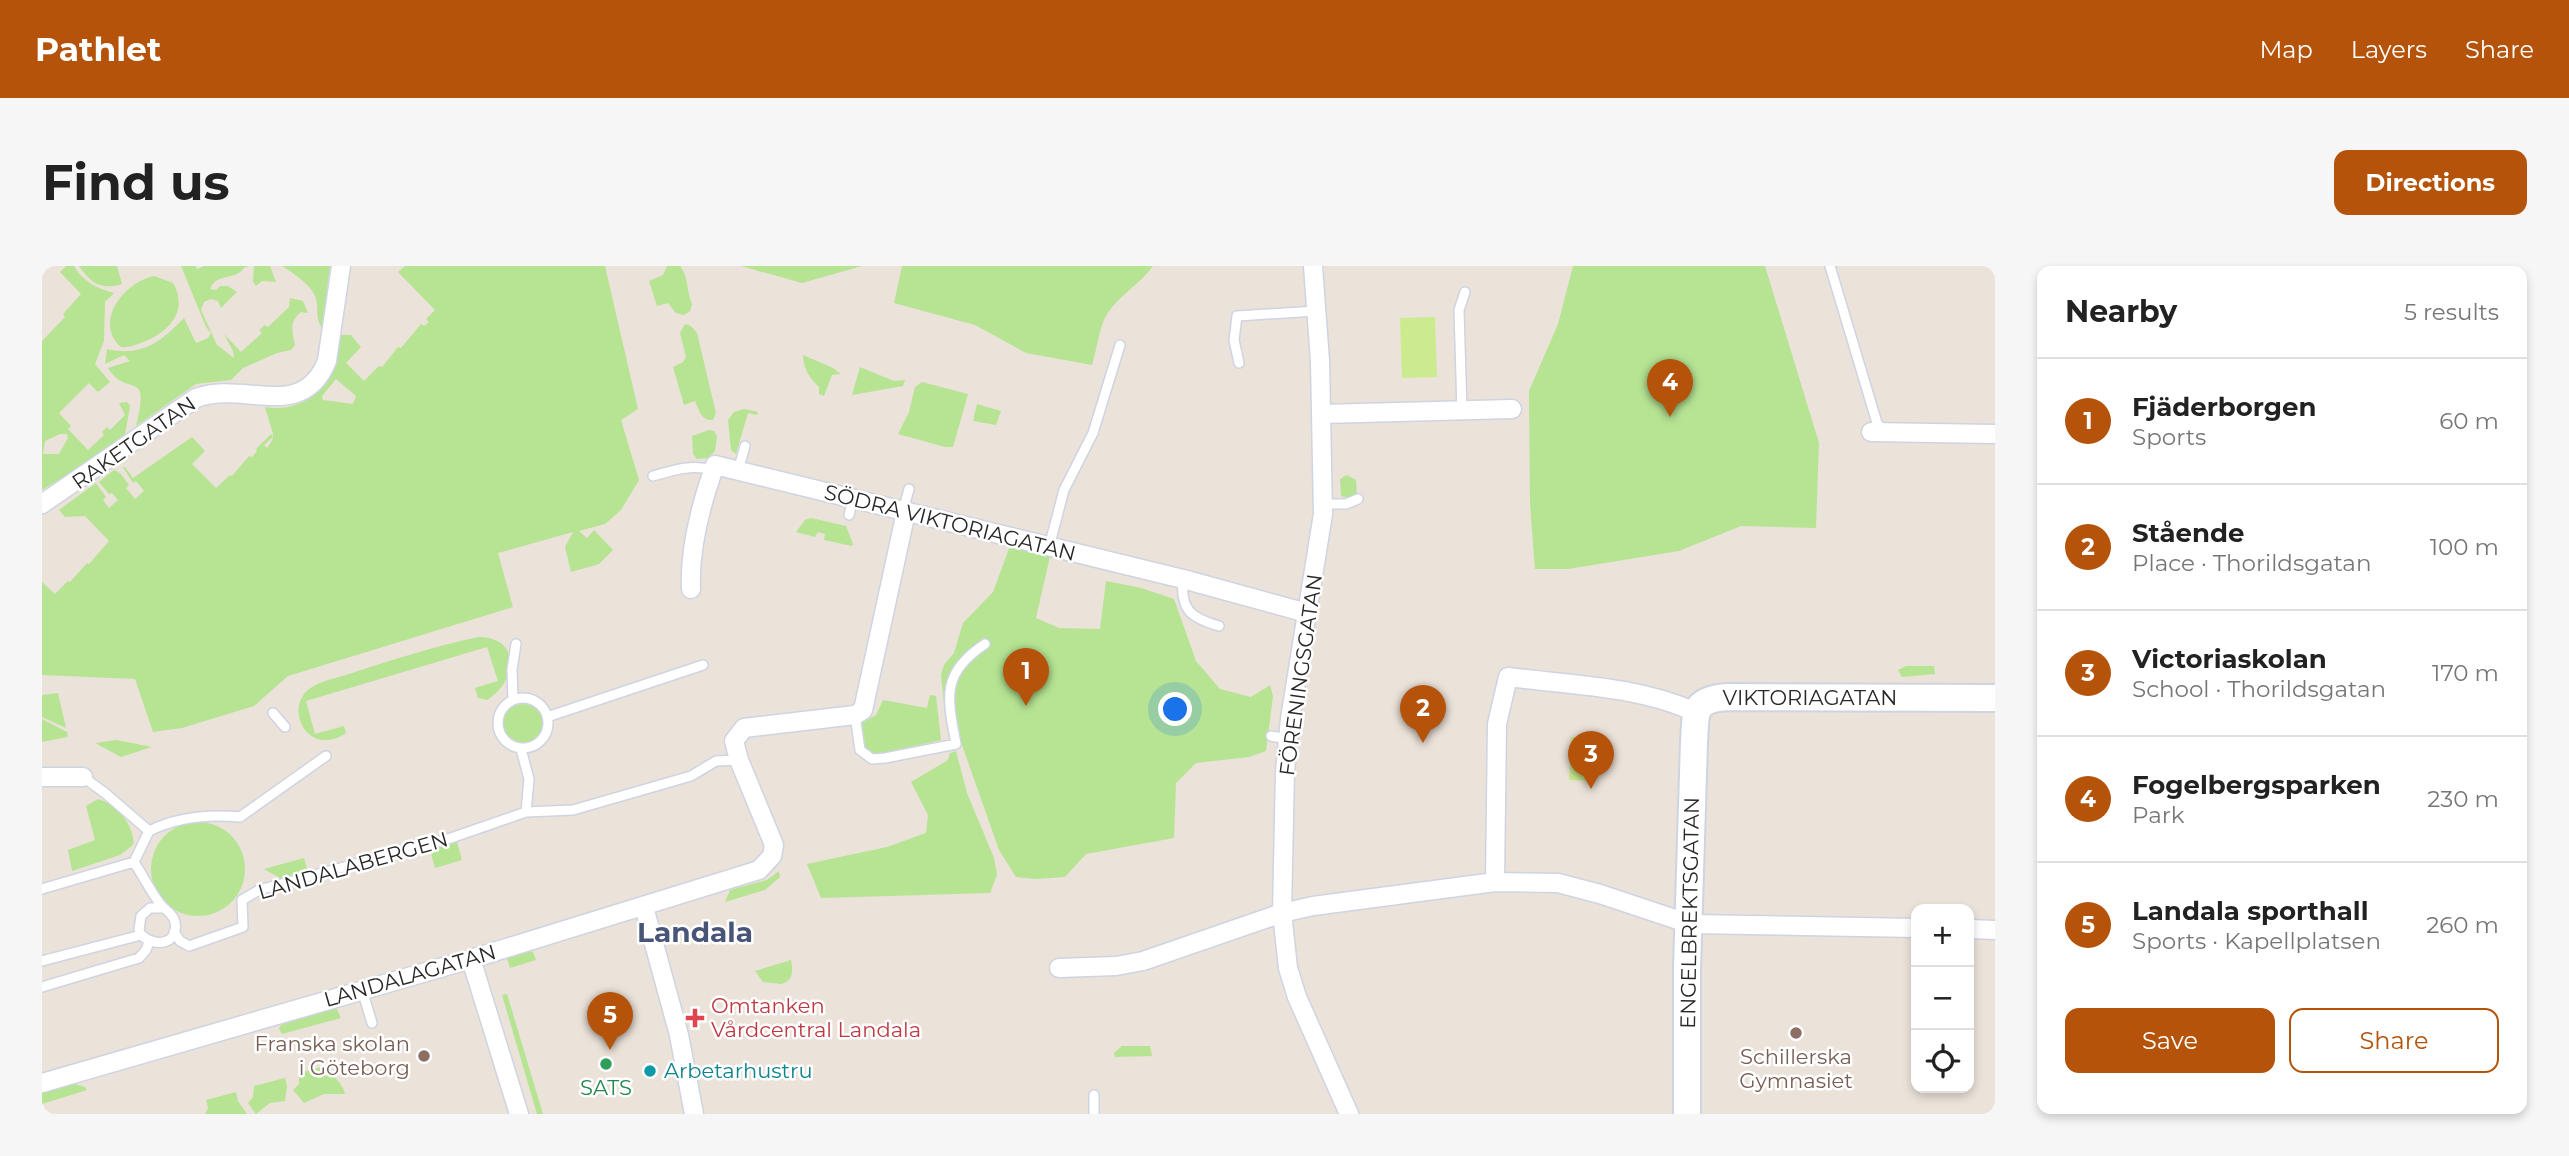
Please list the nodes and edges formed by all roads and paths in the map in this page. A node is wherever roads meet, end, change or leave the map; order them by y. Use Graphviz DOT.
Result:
graph roads {
  1 [pos="341,266"];
  2 [pos="1313,266"];
  3 [pos="1830,266"];
  4 [pos="1465,292"];
  5 [pos="1317,311"];
  6 [pos="1120,345"];
  7 [pos="1239,363"];
  8 [pos="1512,409"];
  9 [pos="1462,411"];
  10 [pos="1322,414"];
  11 [pos="1877,431"];
  12 [pos="1995,434"];
  13 [pos="745,446"];
  14 [pos="713,470"];
  15 [pos="738,471"];
  16 [pos="653,476"];
  17 [pos="909,489"];
  18 [pos="1358,499"];
  19 [pos="42,504"];
  20 [pos="1323,504"];
  21 [pos="904,512"];
  22 [pos="1049,547"];
  23 [pos="1183,579"];
  24 [pos="691,589"];
  25 [pos="1307,613"];
  26 [pos="1219,626"];
  27 [pos="516,643"];
  28 [pos="985,643"];
  29 [pos="703,665"];
  30 [pos="1995,698"];
  31 [pos="513,699"];
  32 [pos="860,709"];
  33 [pos="1695,712"];
  34 [pos="273,713"];
  35 [pos="547,717"];
  36 [pos="285,727"];
  37 [pos="521,749"];
  38 [pos="326,756"];
  39 [pos="739,760"];
  40 [pos="42,778"];
  41 [pos="83,778"];
  42 [pos="526,812"];
  43 [pos="149,831"];
  44 [pos="134,862"];
  45 [pos="1495,882"];
  46 [pos="42,889"];
  47 [pos="644,907"];
  48 [pos="163,908"];
  49 [pos="1282,913"];
  50 [pos="1690,924"];
  51 [pos="1911,928"];
  52 [pos="1974,929"];
  53 [pos="1995,930"];
  54 [pos="174,932"];
  55 [pos="145,938"];
  56 [pos="471,959"];
  57 [pos="42,961"];
  58 [pos="1059,968"];
  59 [pos="42,988"];
  60 [pos="362,990"];
  61 [pos="372,1023"];
  62 [pos="42,1083"];
  63 [pos="1094,1095"];
  64 [pos="519,1114"];
  65 [pos="694,1114"];
  66 [pos="1094,1114"];
  67 [pos="1349,1114"];
  68 [pos="1687,1114"];
  1 -- 19 [label="street, RAKETGATAN"];
  2 -- 5 [label="street, FÖRENINGSGATAN"];
  3 -- 11 [label="lane"];
  4 -- 9 [label="lane"];
  5 -- 7 [label="lane"];
  5 -- 10 [label="street, FÖRENINGSGATAN"];
  6 -- 22 [label="lane"];
  8 -- 9 [label="street"];
  9 -- 10 [label="street"];
  10 -- 20 [label="street, FÖRENINGSGATAN"];
  11 -- 12 [label="street"];
  13 -- 15 [label="lane"];
  14 -- 15 [label="street, SÖDRA VIKTORIAGATAN"];
  14 -- 16 [label="lane"];
  14 -- 24 [label="street"];
  15 -- 21 [label="street, SÖDRA VIKTORIAGATAN"];
  17 -- 21 [label="lane"];
  18 -- 20 [label="lane"];
  20 -- 25 [label="street, FÖRENINGSGATAN"];
  21 -- 22 [label="street, SÖDRA VIKTORIAGATAN"];
  21 -- 32 [label="street"];
  22 -- 23 [label="street, SÖDRA VIKTORIAGATAN"];
  23 -- 25 [label="street, SÖDRA VIKTORIAGATAN"];
  23 -- 26 [label="lane"];
  25 -- 49 [label="street, FÖRENINGSGATAN"];
  27 -- 31 [label="lane"];
  28 -- 32 [label="lane"];
  29 -- 35 [label="lane"];
  30 -- 33 [label="street, VIKTORIAGATAN"];
  31 -- 35 [label="lane"];
  31 -- 37 [label="lane"];
  32 -- 39 [label="street"];
  33 -- 45 [label="street, VIKTORIAGATAN"];
  33 -- 50 [label="street, ENGELBREKTSGATAN"];
  34 -- 36 [label="lane"];
  35 -- 37 [label="lane"];
  37 -- 42 [label="lane"];
  38 -- 43 [label="lane"];
  39 -- 42 [label="lane, LANDALABERGEN"];
  39 -- 47 [label="street, LANDALAGATAN"];
  40 -- 41 [label="street"];
  41 -- 43 [label="lane"];
  42 -- 54 [label="lane, LANDALABERGEN"];
  43 -- 44 [label="lane"];
  44 -- 46 [label="lane"];
  44 -- 48 [label="lane"];
  45 -- 49 [label="street"];
  45 -- 50 [label="street"];
  47 -- 56 [label="street, LANDALAGATAN"];
  47 -- 65 [label="street"];
  48 -- 54 [label="lane"];
  48 -- 55 [label="lane"];
  49 -- 58 [label="street"];
  49 -- 67 [label="street, FÖRENINGSGATAN"];
  50 -- 51 [label="street"];
  50 -- 68 [label="street, ENGELBREKTSGATAN"];
  52 -- 53 [label="street"];
  54 -- 55 [label="lane"];
  55 -- 57 [label="lane"];
  55 -- 59 [label="lane"];
  56 -- 60 [label="street, LANDALAGATAN"];
  56 -- 64 [label="street"];
  60 -- 61 [label="lane"];
  60 -- 62 [label="street, LANDALAGATAN"];
  63 -- 66 [label="lane"];
}
